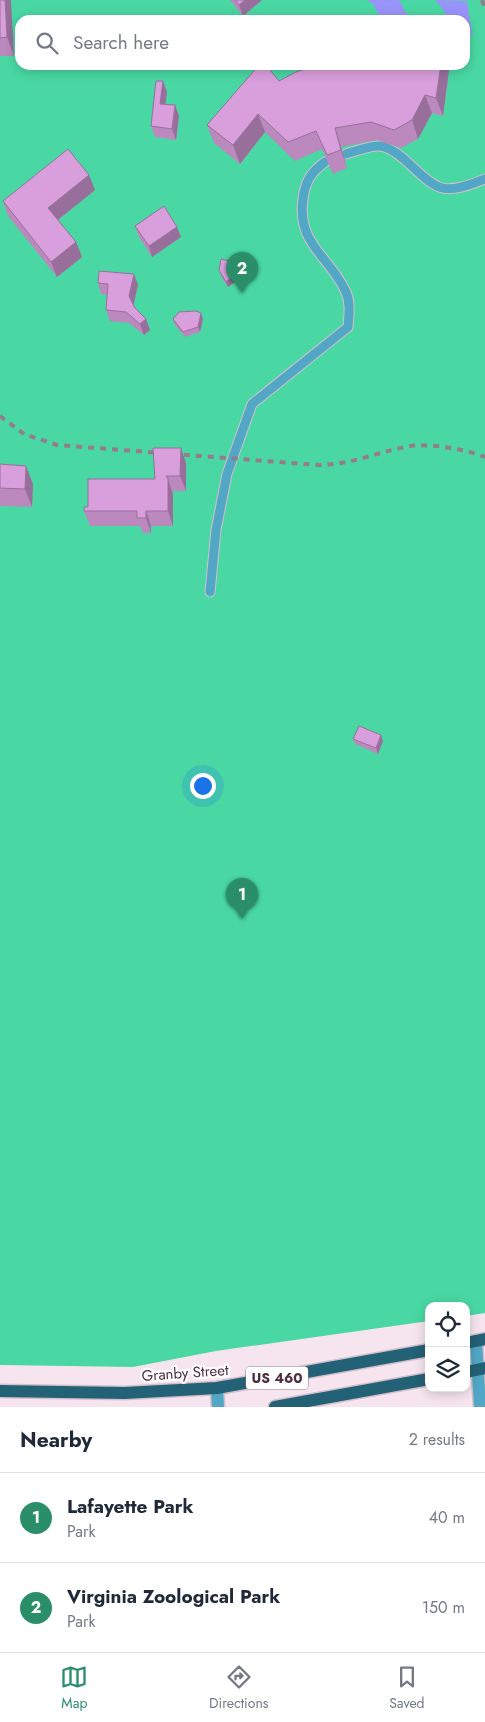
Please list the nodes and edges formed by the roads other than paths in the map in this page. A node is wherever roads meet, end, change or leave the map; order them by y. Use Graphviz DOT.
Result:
graph roads {
  1 [pos="346,154"];
  2 [pos="325,162"];
  3 [pos="485,179"];
  4 [pos="210,592"];
  5 [pos="476,1341"];
  6 [pos="425,1351"];
  7 [pos="476,1370"];
  8 [pos="425,1380"];
  9 [pos="217,1388"];
  10 [pos="0,1391"];
  11 [pos="218,1407"];
  12 [pos="275,1407"];
  13 [pos="480,1407"];
  1 -- 3 [label="lane"];
  2 -- 4 [label="lane"];
  5 -- 7 [label="street"];
  6 -- 9 [label="main road, Granby Street / US 460"];
  7 -- 13 [label="street"];
  8 -- 12 [label="main road, US 460"];
  9 -- 10 [label="main road, Granby Street / US 460"];
  9 -- 11 [label="street"];
}
